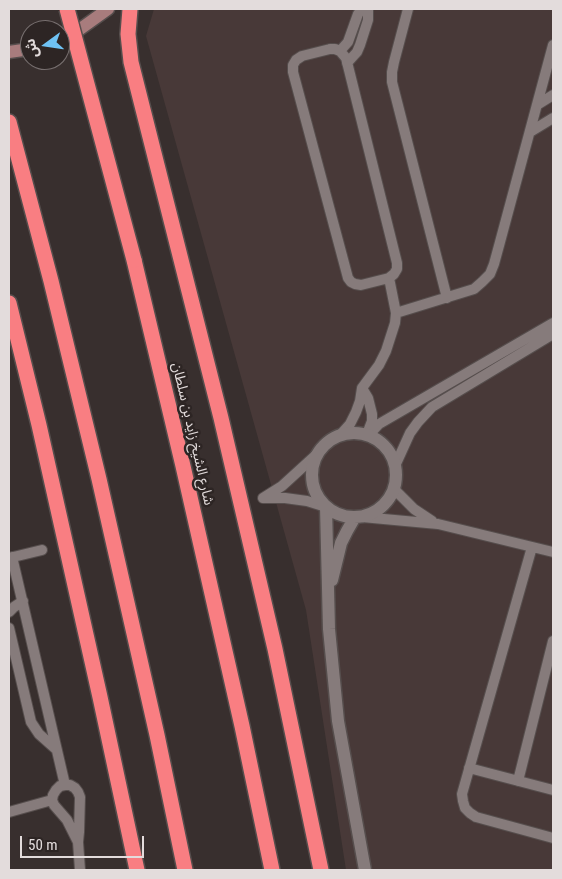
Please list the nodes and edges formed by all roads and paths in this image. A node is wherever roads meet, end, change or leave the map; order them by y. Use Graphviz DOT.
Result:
graph roads {
  1 [pos="67,9"];
  2 [pos="108,9"];
  3 [pos="130,9"];
  4 [pos="362,9"];
  5 [pos="368,9"];
  6 [pos="408,9"];
  7 [pos="70,34"];
  8 [pos="553,45"];
  9 [pos="340,51"];
  10 [pos="347,63"];
  11 [pos="553,95"];
  12 [pos="537,105"];
  13 [pos="553,118"];
  14 [pos="9,122"];
  15 [pos="530,132"];
  16 [pos="389,278"];
  17 [pos="447,298"];
  18 [pos="9,302"];
  19 [pos="396,313"];
  20 [pos="553,323"];
  21 [pos="553,334"];
  22 [pos="362,388"];
  23 [pos="341,434"];
  24 [pos="368,435"];
  25 [pos="316,455"];
  26 [pos="395,466"];
  27 [pos="394,489"];
  28 [pos="326,507"];
  29 [pos="359,517"];
  30 [pos="438,524"];
  31 [pos="532,547"];
  32 [pos="42,550"];
  33 [pos="553,552"];
  34 [pos="10,557"];
  35 [pos="328,594"];
  36 [pos="23,601"];
  37 [pos="9,612"];
  38 [pos="9,628"];
  39 [pos="553,641"];
  40 [pos="57,750"];
  41 [pos="470,768"];
  42 [pos="518,781"];
  43 [pos="65,785"];
  44 [pos="553,790"];
  45 [pos="52,800"];
  46 [pos="9,812"];
  47 [pos="553,838"];
  48 [pos="78,842"];
  49 [pos="80,870"];
  50 [pos="137,870"];
  51 [pos="185,870"];
  52 [pos="272,870"];
  53 [pos="321,870"];
  54 [pos="365,870"];
  1 -- 52 [label="highway, شارع الشيخ زايد بن سلطان, bridge"];
  2 -- 7 [label="main road"];
  3 -- 53 [label="highway"];
  4 -- 9 [label="lane"];
  5 -- 10 [label="lane"];
  6 -- 17 [label="lane"];
  8 -- 12 [label="lane"];
  9 -- 10 [label="lane"];
  9 -- 16 [label="lane"];
  10 -- 16 [label="lane"];
  11 -- 12 [label="lane"];
  12 -- 15 [label="lane"];
  13 -- 15 [label="lane"];
  14 -- 51 [label="highway"];
  15 -- 17 [label="lane"];
  16 -- 19 [label="lane"];
  17 -- 19 [label="lane"];
  18 -- 50 [label="highway"];
  19 -- 22 [label="lane"];
  20 -- 24 [label="lane"];
  21 -- 26 [label="lane"];
  22 -- 23 [label="lane"];
  22 -- 24 [label="lane"];
  23 -- 24 [label="street"];
  23 -- 25 [label="street"];
  24 -- 26 [label="street"];
  25 -- 28 [label="street"];
  25 -- 28 [label="lane"];
  26 -- 27 [label="street"];
  27 -- 29 [label="street"];
  27 -- 30 [label="lane"];
  28 -- 29 [label="street"];
  28 -- 35 [label="street"];
  29 -- 30 [label="lane"];
  29 -- 35 [label="street"];
  30 -- 31 [label="lane"];
  31 -- 33 [label="lane"];
  31 -- 41 [label="lane"];
  32 -- 34 [label="lane"];
  34 -- 36 [label="lane"];
  35 -- 54 [label="street"];
  36 -- 37 [label="lane"];
  36 -- 40 [label="lane"];
  38 -- 40 [label="lane"];
  39 -- 42 [label="lane"];
  40 -- 43 [label="lane"];
  41 -- 42 [label="lane"];
  41 -- 47 [label="lane"];
  42 -- 44 [label="lane"];
  43 -- 45 [label="lane"];
  43 -- 48 [label="lane"];
  45 -- 46 [label="lane"];
  45 -- 48 [label="lane"];
  48 -- 49 [label="lane"];
}
